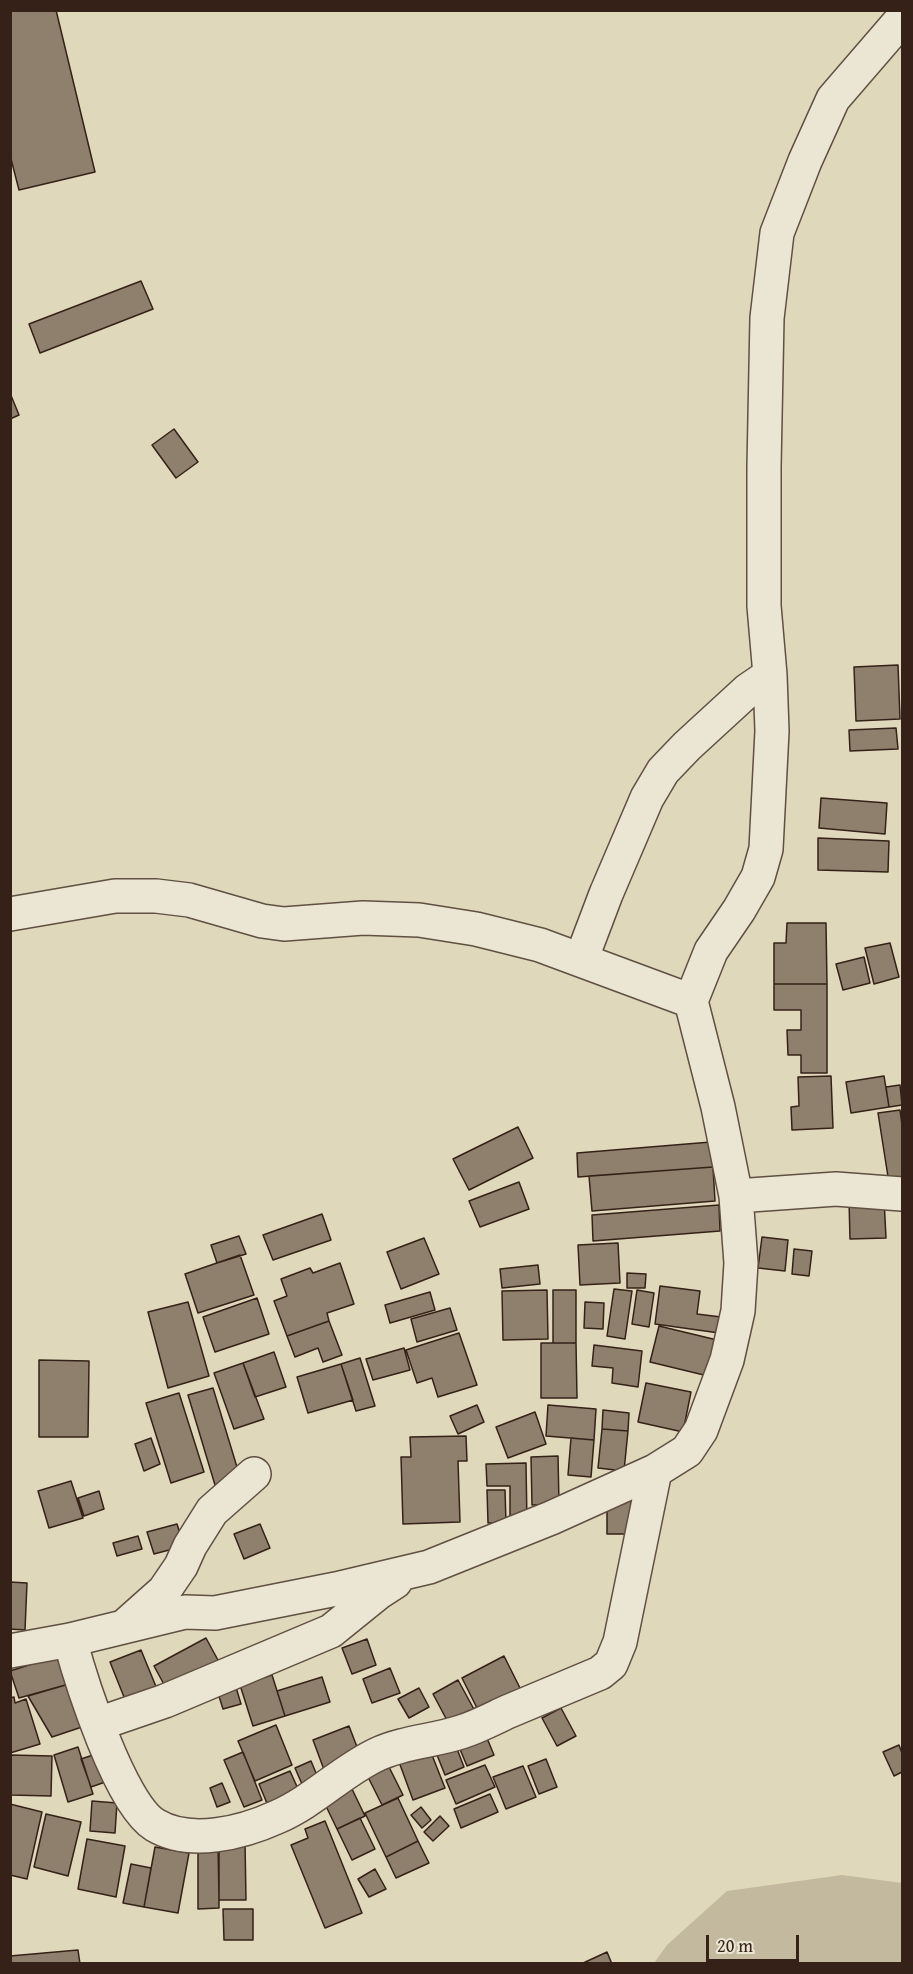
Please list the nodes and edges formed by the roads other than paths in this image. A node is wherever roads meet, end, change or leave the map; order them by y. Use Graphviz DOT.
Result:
graph roads {
  1 [pos="903,19"];
  2 [pos="770,675"];
  3 [pos="10,914"];
  4 [pos="581,960"];
  5 [pos="691,1001"];
  6 [pos="903,1194"];
  7 [pos="736,1196"];
  8 [pos="655,1471"];
  9 [pos="254,1474"];
  10 [pos="409,1573"];
  11 [pos="124,1626"];
  12 [pos="70,1640"];
  13 [pos="10,1651"];
  14 [pos="98,1724"];
  1 -- 2 [label="street"];
  2 -- 4 [label="street"];
  2 -- 5 [label="street"];
  3 -- 4 [label="street"];
  4 -- 5 [label="street"];
  5 -- 7 [label="street"];
  6 -- 7 [label="street"];
  7 -- 8 [label="street"];
  8 -- 10 [label="street"];
  8 -- 14 [label="street"];
  9 -- 11 [label="street"];
  10 -- 11 [label="street"];
  10 -- 14 [label="street"];
  11 -- 12 [label="street"];
  12 -- 13 [label="street"];
  12 -- 14 [label="street"];
}
